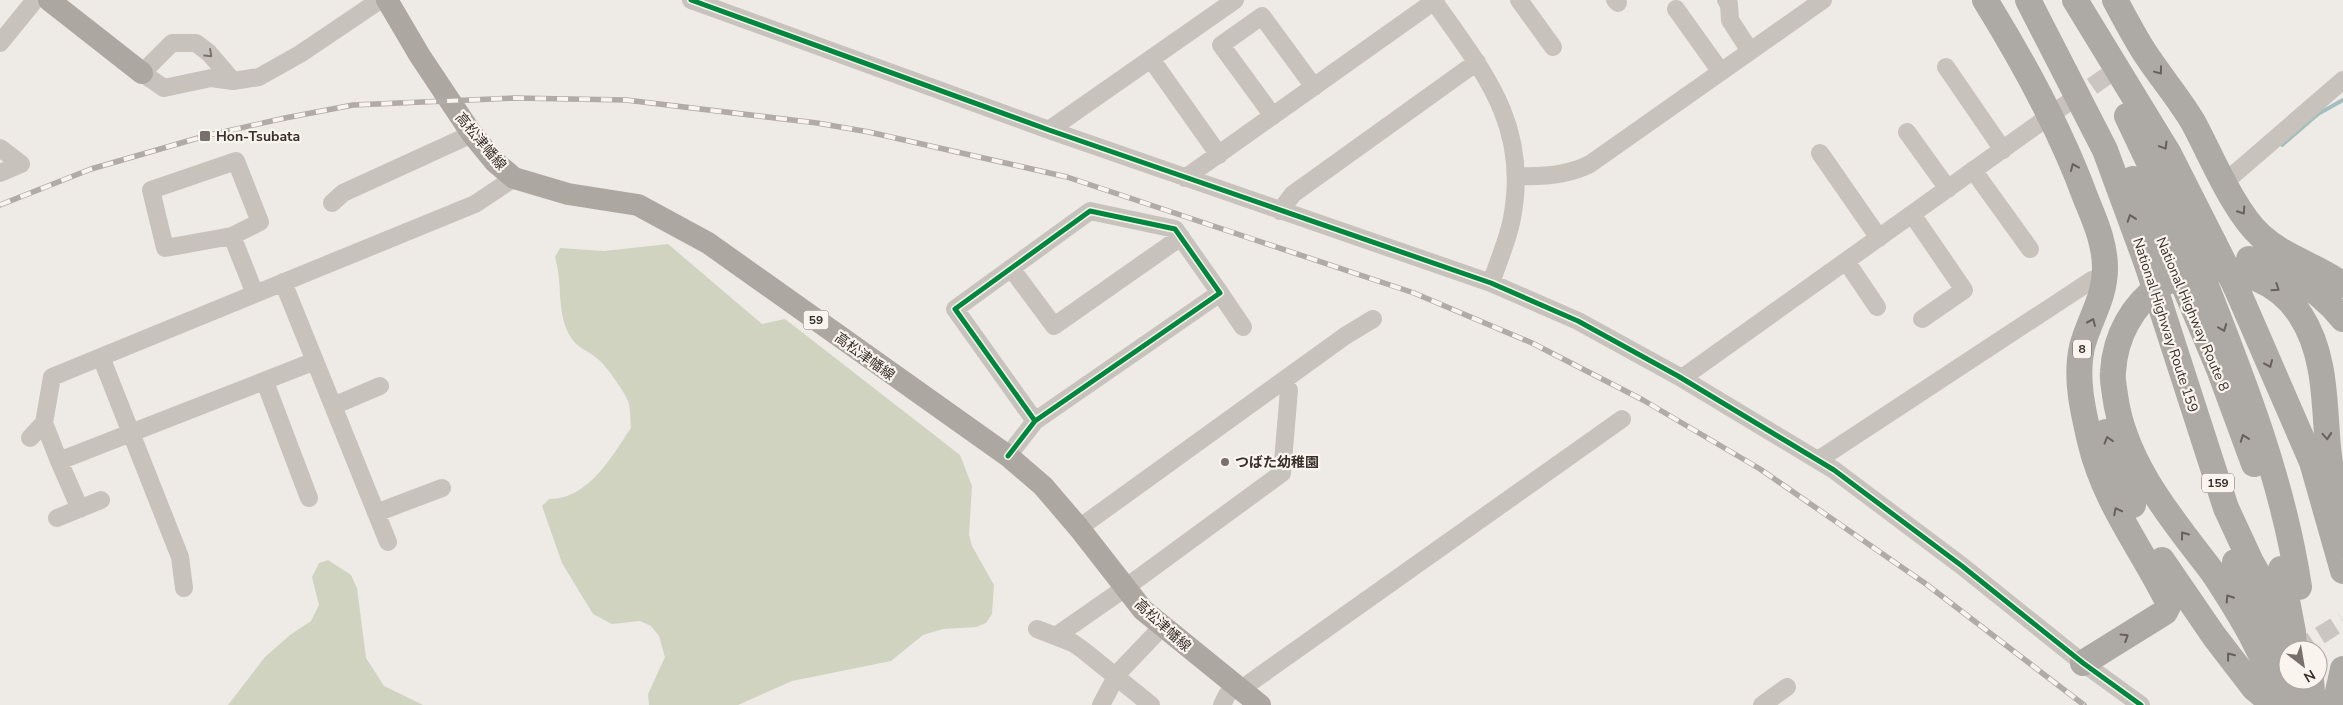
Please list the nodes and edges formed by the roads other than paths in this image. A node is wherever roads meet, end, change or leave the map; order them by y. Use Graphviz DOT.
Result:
graph roads {
  1 [pos="35,0"];
  2 [pos="50,0"];
  3 [pos="380,0"];
  4 [pos="387,0"];
  5 [pos="691,0"];
  6 [pos="1234,0"];
  7 [pos="1434,0"];
  8 [pos="1519,0"];
  9 [pos="1726,0"];
  10 [pos="1985,0"];
  11 [pos="2028,0"];
  12 [pos="2034,0"];
  13 [pos="2063,0"];
  14 [pos="2075,0"];
  15 [pos="2115,0"];
  16 [pos="1814,2"];
  17 [pos="1676,9"];
  18 [pos="0,43"];
  19 [pos="1553,47"];
  20 [pos="1750,51"];
  21 [pos="1151,58"];
  22 [pos="1477,62"];
  23 [pos="1946,67"];
  24 [pos="1721,72"];
  25 [pos="142,73"];
  26 [pos="2343,80"];
  27 [pos="233,81"];
  28 [pos="1314,87"];
  29 [pos="2060,109"];
  30 [pos="1272,116"];
  31 [pos="1049,130"];
  32 [pos="1907,132"];
  33 [pos="472,134"];
  34 [pos="0,148"];
  35 [pos="2002,150"];
  36 [pos="1820,153"];
  37 [pos="1218,155"];
  38 [pos="1973,170"];
  39 [pos="0,173"];
  40 [pos="1516,176"];
  41 [pos="514,178"];
  42 [pos="1185,178"];
  43 [pos="2225,182"];
  44 [pos="1948,189"];
  45 [pos="332,203"];
  46 [pos="1280,211"];
  47 [pos="1912,214"];
  48 [pos="232,236"];
  49 [pos="1181,237"];
  50 [pos="1878,238"];
  51 [pos="2030,249"];
  52 [pos="2166,251"];
  53 [pos="1846,261"];
  54 [pos="1011,268"];
  55 [pos="283,282"];
  56 [pos="2104,282"];
  57 [pos="1491,283"];
  58 [pos="2343,285"];
  59 [pos="1220,293"];
  60 [pos="255,294"];
  61 [pos="1877,307"];
  62 [pos="1372,319"];
  63 [pos="1922,319"];
  64 [pos="2343,319"];
  65 [pos="1243,327"];
  66 [pos="101,357"];
  67 [pos="315,362"];
  68 [pos="1682,378"];
  69 [pos="264,382"];
  70 [pos="1283,382"];
  71 [pos="380,386"];
  72 [pos="333,406"];
  73 [pos="1622,419"];
  74 [pos="1035,421"];
  75 [pos="44,423"];
  76 [pos="132,433"];
  77 [pos="30,438"];
  78 [pos="2206,448"];
  79 [pos="1008,456"];
  80 [pos="1818,460"];
  81 [pos="59,461"];
  82 [pos="442,488"];
  83 [pos="309,498"];
  84 [pos="101,500"];
  85 [pos="80,509"];
  86 [pos="376,513"];
  87 [pos="57,518"];
  88 [pos="1079,528"];
  89 [pos="388,542"];
  90 [pos="2340,559"];
  91 [pos="2290,578"];
  92 [pos="184,588"];
  93 [pos="1125,588"];
  94 [pos="1162,627"];
  95 [pos="1037,629"];
  96 [pos="1056,636"];
  97 [pos="2293,640"];
  98 [pos="2296,640"];
  99 [pos="2306,640"];
  100 [pos="2278,650"];
  101 [pos="2083,663"];
  102 [pos="2343,669"];
  103 [pos="1117,677"];
  104 [pos="1787,687"];
  105 [pos="2297,690"];
  106 [pos="2304,690"];
  107 [pos="2312,690"];
  108 [pos="2326,690"];
  109 [pos="1246,694"];
  110 [pos="2259,696"];
  111 [pos="1101,705"];
  112 [pos="1150,705"];
  113 [pos="1222,705"];
  114 [pos="1762,705"];
  115 [pos="2141,705"];
  116 [pos="2274,705"];
  117 [pos="2279,705"];
  118 [pos="2297,705"];
  119 [pos="2314,705"];
  120 [pos="2335,705"];
  1 -- 18 [label="street"];
  2 -- 25 [label="main road"];
  3 -- 27 [label="street"];
  4 -- 33 [label="main road, 高松津幡線 / 59"];
  5 -- 31 [label="street"];
  6 -- 21 [label="street"];
  7 -- 22 [label="street"];
  7 -- 28 [label="street"];
  8 -- 19 [label="street"];
  9 -- 20 [label="street"];
  10 -- 29 [label="highway, 8"];
  52 -- 11 [label="highway, National Highway Route 159 / 159, one-way"];
  12 -- 52 [label="highway, National Highway Route 8"];
  13 -- 52 [label="highway, National Highway Route 8"];
  14 -- 90 [label="highway, one-way, bridge"];
  15 -- 43 [label="highway, one-way"];
  16 -- 20 [label="street"];
  17 -- 24 [label="street"];
  20 -- 24 [label="street"];
  21 -- 31 [label="street"];
  21 -- 37 [label="street"];
  22 -- 40 [label="street"];
  22 -- 46 [label="street"];
  23 -- 35 [label="street"];
  24 -- 40 [label="street"];
  25 -- 27 [label="street"];
  25 -- 27 [label="street, one-way"];
  26 -- 43 [label="street"];
  28 -- 30 [label="street"];
  28 -- 30 [label="street"];
  29 -- 35 [label="street"];
  56 -- 29 [label="highway, 8, one-way"];
  30 -- 37 [label="street"];
  31 -- 42 [label="street"];
  32 -- 44 [label="street"];
  33 -- 41 [label="main road, 高松津幡線 / 59"];
  33 -- 45 [label="street"];
  34 -- 39 [label="street"];
  35 -- 38 [label="street"];
  36 -- 50 [label="street"];
  37 -- 42 [label="street"];
  38 -- 44 [label="street"];
  38 -- 51 [label="street"];
  40 -- 57 [label="street"];
  41 -- 55 [label="street"];
  41 -- 79 [label="main road, 高松津幡線 / 59"];
  42 -- 46 [label="street"];
  43 -- 58 [label="highway, one-way"];
  44 -- 47 [label="street"];
  46 -- 57 [label="street"];
  47 -- 50 [label="street"];
  47 -- 63 [label="street"];
  48 -- 48 [label="street"];
  48 -- 60 [label="street"];
  49 -- 54 [label="street"];
  49 -- 54 [label="street"];
  49 -- 59 [label="street"];
  50 -- 53 [label="street"];
  52 -- 78 [label="highway, National Highway Route 159 / 159, bridge"];
  52 -- 91 [label="highway, National Highway Route 8, bridge"];
  53 -- 61 [label="street"];
  53 -- 68 [label="street"];
  54 -- 74 [label="street"];
  55 -- 60 [label="street"];
  55 -- 67 [label="street"];
  56 -- 80 [label="street"];
  101 -- 56 [label="highway, 8, one-way"];
  57 -- 68 [label="street"];
  59 -- 65 [label="street"];
  59 -- 74 [label="street"];
  60 -- 66 [label="street"];
  62 -- 70 [label="street"];
  110 -- 64 [label="highway, one-way"];
  66 -- 75 [label="street"];
  66 -- 76 [label="street"];
  67 -- 69 [label="street"];
  67 -- 72 [label="street"];
  68 -- 80 [label="street"];
  69 -- 76 [label="street"];
  69 -- 83 [label="street"];
  70 -- 88 [label="street"];
  70 -- 93 [label="street"];
  71 -- 72 [label="street"];
  72 -- 86 [label="street"];
  73 -- 109 [label="street"];
  74 -- 79 [label="street"];
  75 -- 77 [label="street"];
  75 -- 81 [label="street"];
  76 -- 81 [label="street"];
  76 -- 92 [label="street"];
  78 -- 98 [label="highway, National Highway Route 159 / 159"];
  78 -- 100 [label="highway"];
  79 -- 88 [label="main road, 高松津幡線 / 59"];
  80 -- 101 [label="street"];
  81 -- 85 [label="street"];
  82 -- 86 [label="street"];
  84 -- 85 [label="street"];
  85 -- 87 [label="street"];
  86 -- 89 [label="street"];
  88 -- 93 [label="main road, 高松津幡線 / 59"];
  117 -- 90 [label="highway, one-way, bridge"];
  91 -- 97 [label="highway, National Highway Route 8, bridge"];
  91 -- 99 [label="highway, National Highway Route 8"];
  93 -- 94 [label="main road, 高松津幡線 / 59"];
  93 -- 96 [label="street"];
  94 -- 103 [label="street"];
  94 -- 109 [label="main road, 高松津幡線 / 59"];
  95 -- 96 [label="street"];
  96 -- 103 [label="street"];
  101 -- 115 [label="street"];
  102 -- 120 [label="highway, bridge"];
  103 -- 111 [label="street"];
  103 -- 112 [label="street"];
  104 -- 114 [label="street"];
  105 -- 118 [label="highway"];
  106 -- 119 [label="highway"];
  107 -- 119 [label="highway, bridge"];
  108 -- 120 [label="highway"];
  109 -- 113 [label="street"];
  110 -- 116 [label="highway"];
}
